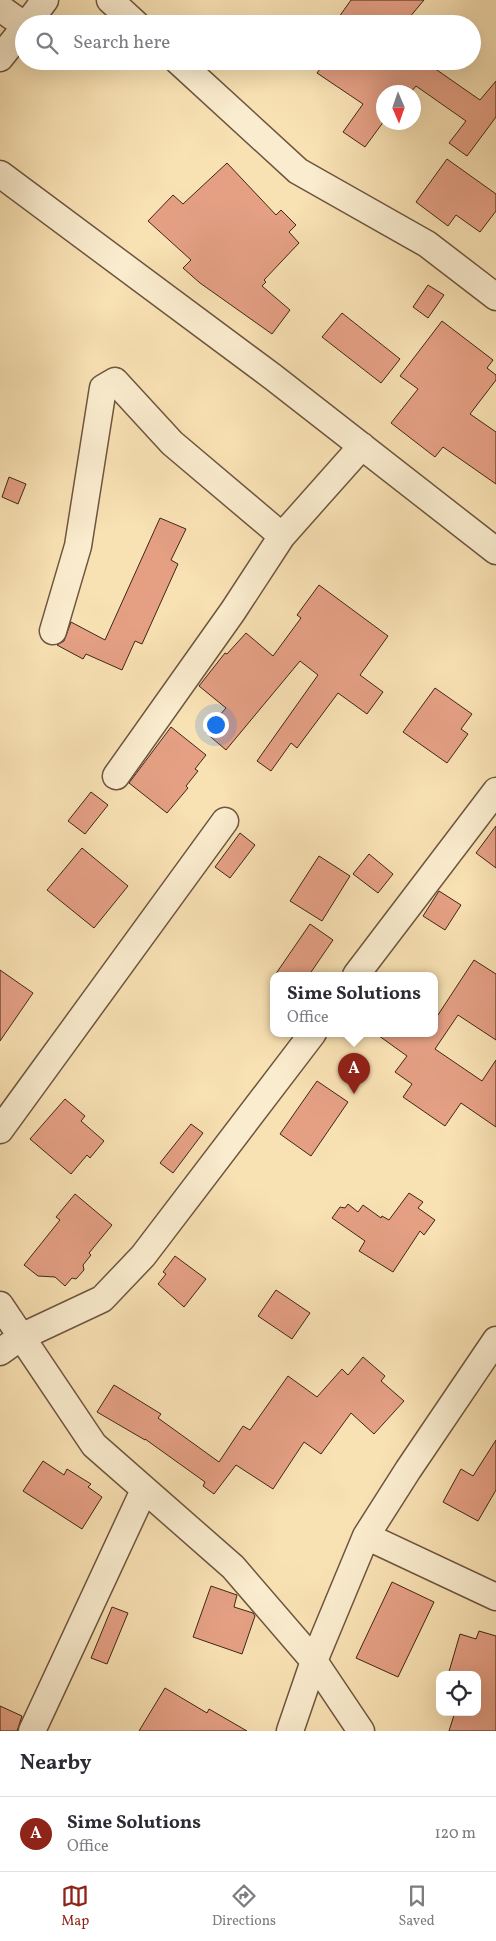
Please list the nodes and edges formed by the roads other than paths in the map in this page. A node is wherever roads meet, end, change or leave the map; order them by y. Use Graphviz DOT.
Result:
graph roads {
  1 [pos="45,0"];
  2 [pos="110,0"];
  3 [pos="0,8"];
  4 [pos="33,15"];
  5 [pos="126,15"];
  6 [pos="15,18"];
  7 [pos="15,38"];
  8 [pos="0,58"];
  9 [pos="188,70"];
  10 [pos="0,174"];
  11 [pos="496,297"];
  12 [pos="362,446"];
  13 [pos="282,536"];
  14 [pos="496,551"];
  15 [pos="53,631"];
  16 [pos="116,776"];
  17 [pos="496,790"];
  18 [pos="225,821"];
  19 [pos="358,972"];
  20 [pos="310,1037"];
  21 [pos="0,1130"];
  22 [pos="0,1305"];
  23 [pos="21,1337"];
  24 [pos="496,1340"];
  25 [pos="0,1352"];
  26 [pos="144,1490"];
  27 [pos="366,1536"];
  28 [pos="496,1597"];
  29 [pos="314,1661"];
  30 [pos="32,1731"];
  31 [pos="290,1731"];
  32 [pos="361,1731"];
  1 -- 4 [label="street"];
  2 -- 5 [label="street"];
  3 -- 6 [label="street"];
  7 -- 8 [label="street"];
  9 -- 11 [label="street"];
  10 -- 12 [label="street"];
  12 -- 13 [label="street"];
  12 -- 14 [label="street"];
  13 -- 15 [label="street"];
  13 -- 16 [label="street"];
  17 -- 19 [label="street"];
  18 -- 21 [label="street"];
  20 -- 23 [label="street"];
  22 -- 23 [label="street"];
  23 -- 25 [label="street"];
  23 -- 26 [label="street"];
  24 -- 27 [label="street"];
  26 -- 29 [label="street"];
  26 -- 30 [label="street"];
  27 -- 28 [label="street"];
  27 -- 29 [label="street"];
  29 -- 31 [label="street"];
  29 -- 32 [label="street"];
}
